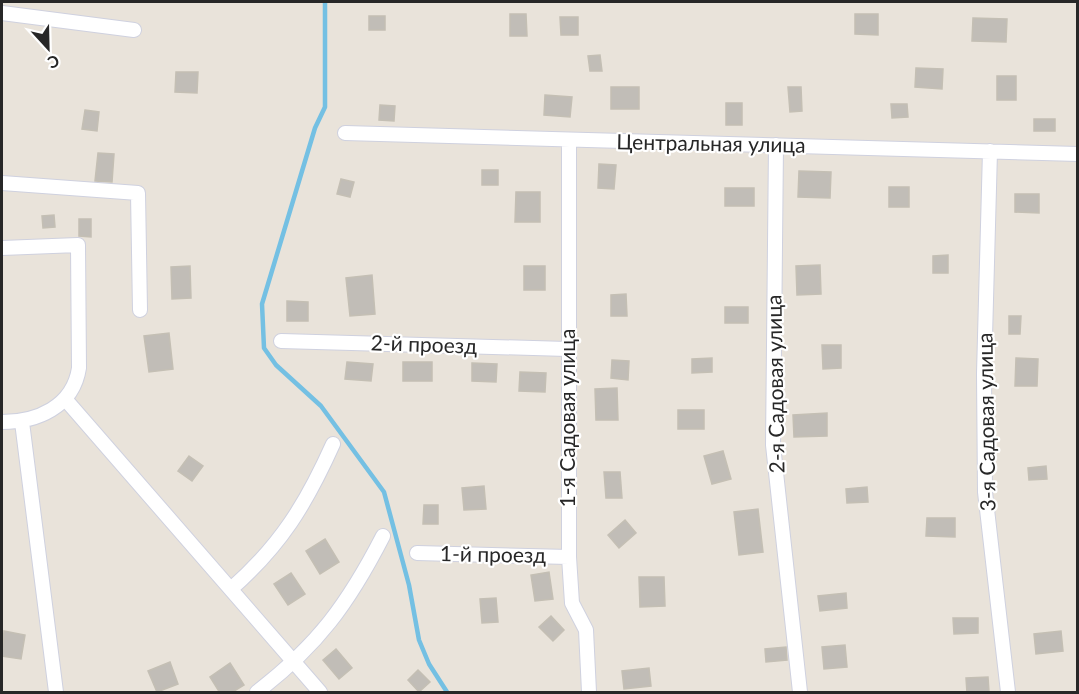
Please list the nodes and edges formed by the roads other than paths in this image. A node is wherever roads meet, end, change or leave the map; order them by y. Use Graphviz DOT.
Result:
graph roads {
  1 [pos="2,13"];
  2 [pos="134,30"];
  3 [pos="345,133"];
  4 [pos="569,140"];
  5 [pos="776,145"];
  6 [pos="990,151"];
  7 [pos="1077,154"];
  8 [pos="2,183"];
  9 [pos="2,248"];
  10 [pos="140,310"];
  11 [pos="280,341"];
  12 [pos="567,349"];
  13 [pos="66,400"];
  14 [pos="2,422"];
  15 [pos="22,422"];
  16 [pos="333,444"];
  17 [pos="383,536"];
  18 [pos="417,553"];
  19 [pos="568,556"];
  20 [pos="231,589"];
  21 [pos="294,663"];
  22 [pos="56,693"];
  23 [pos="257,693"];
  24 [pos="320,693"];
  25 [pos="589,693"];
  26 [pos="800,693"];
  27 [pos="1008,693"];
  1 -- 2 [label="street"];
  3 -- 4 [label="street, Центральная улица"];
  4 -- 5 [label="street, Центральная улица"];
  4 -- 12 [label="street, 1-я Садовая улица"];
  5 -- 6 [label="street, Центральная улица"];
  5 -- 26 [label="street, 2-я Садовая улица"];
  6 -- 7 [label="street, Центральная улица"];
  6 -- 27 [label="street, 3-я Садовая улица"];
  8 -- 10 [label="street"];
  9 -- 13 [label="street"];
  11 -- 12 [label="street, 2-й проезд"];
  12 -- 19 [label="street, 1-я Садовая улица"];
  13 -- 15 [label="street"];
  13 -- 20 [label="street"];
  14 -- 15 [label="street"];
  15 -- 22 [label="street"];
  16 -- 20 [label="street"];
  17 -- 21 [label="street"];
  18 -- 19 [label="street, 1-й проезд"];
  19 -- 25 [label="street, 1-я Садовая улица"];
  20 -- 21 [label="street"];
  21 -- 23 [label="street"];
  21 -- 24 [label="street"];
}
